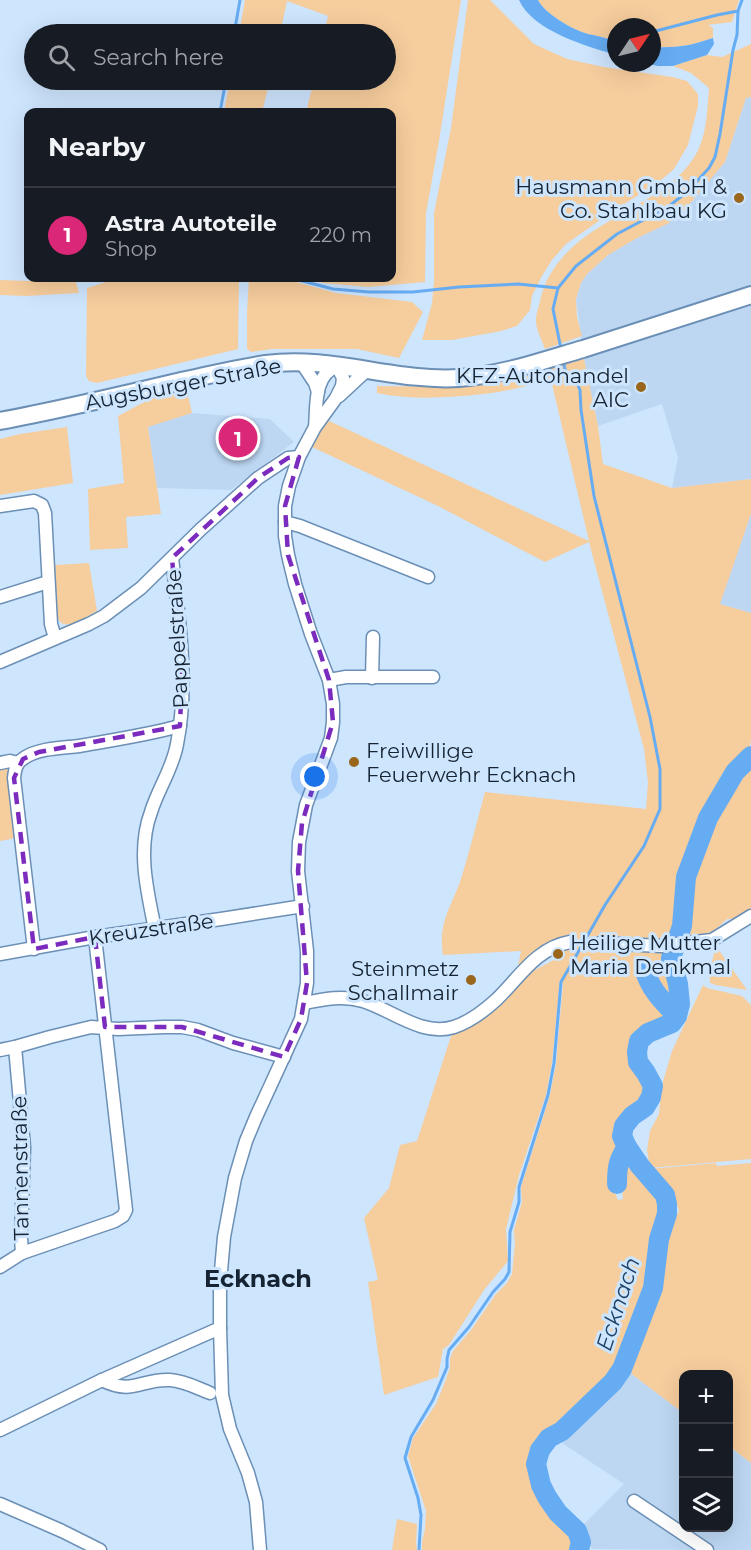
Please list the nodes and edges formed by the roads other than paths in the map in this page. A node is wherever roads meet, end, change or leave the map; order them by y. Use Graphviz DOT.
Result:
graph roads {
  1 [pos="751,295"];
  2 [pos="300,362"];
  3 [pos="338,366"];
  4 [pos="367,370"];
  5 [pos="318,392"];
  6 [pos="336,398"];
  7 [pos="0,421"];
  8 [pos="315,427"];
  9 [pos="298,457"];
  10 [pos="0,506"];
  11 [pos="285,522"];
  12 [pos="172,558"];
  13 [pos="428,577"];
  14 [pos="48,582"];
  15 [pos="0,597"];
  16 [pos="373,637"];
  17 [pos="55,638"];
  18 [pos="0,662"];
  19 [pos="433,677"];
  20 [pos="372,678"];
  21 [pos="329,680"];
  22 [pos="180,726"];
  23 [pos="0,763"];
  24 [pos="18,764"];
  25 [pos="303,906"];
  26 [pos="751,916"];
  27 [pos="155,929"];
  28 [pos="95,937"];
  29 [pos="570,942"];
  30 [pos="600,943"];
  31 [pos="34,949"];
  32 [pos="0,954"];
  33 [pos="304,1003"];
  34 [pos="105,1027"];
  35 [pos="15,1047"];
  36 [pos="0,1050"];
  37 [pos="284,1058"];
  38 [pos="22,1253"];
  39 [pos="0,1268"];
  40 [pos="220,1328"];
  41 [pos="102,1380"];
  42 [pos="210,1393"];
  43 [pos="0,1430"];
  44 [pos="634,1501"];
  45 [pos="0,1504"];
  46 [pos="100,1550"];
  47 [pos="260,1550"];
  48 [pos="708,1550"];
  1 -- 4 [label="main road, Augsburger Straße"];
  2 -- 3 [label="main road, Augsburger Straße"];
  2 -- 5 [label="street"];
  2 -- 7 [label="main road, Augsburger Straße"];
  3 -- 4 [label="main road, Augsburger Straße"];
  3 -- 5 [label="street"];
  3 -- 6 [label="street"];
  4 -- 6 [label="street"];
  5 -- 8 [label="street"];
  6 -- 8 [label="street"];
  8 -- 9 [label="street"];
  9 -- 11 [label="street"];
  9 -- 12 [label="street"];
  10 -- 14 [label="street"];
  11 -- 13 [label="street"];
  11 -- 21 [label="street"];
  12 -- 17 [label="street"];
  12 -- 22 [label="street, Pappelstraße"];
  14 -- 15 [label="street"];
  14 -- 17 [label="street"];
  16 -- 20 [label="street"];
  17 -- 18 [label="street"];
  19 -- 20 [label="street"];
  20 -- 21 [label="street"];
  21 -- 25 [label="street"];
  22 -- 24 [label="street"];
  22 -- 27 [label="street, Pappelstraße"];
  23 -- 24 [label="street"];
  24 -- 31 [label="street"];
  25 -- 27 [label="street, Kreuzstraße"];
  25 -- 33 [label="street"];
  26 -- 30 [label="street"];
  27 -- 28 [label="street, Kreuzstraße"];
  28 -- 31 [label="street, Kreuzstraße"];
  28 -- 34 [label="street"];
  29 -- 33 [label="street"];
  31 -- 32 [label="street, Kreuzstraße"];
  33 -- 37 [label="street"];
  34 -- 35 [label="street"];
  34 -- 37 [label="street"];
  34 -- 38 [label="street"];
  35 -- 36 [label="street"];
  35 -- 38 [label="street, Tannenstraße"];
  37 -- 40 [label="street"];
  38 -- 39 [label="street"];
  40 -- 41 [label="street"];
  40 -- 47 [label="street"];
  41 -- 42 [label="street"];
  41 -- 43 [label="street"];
  44 -- 48 [label="street"];
  45 -- 46 [label="street"];
}
